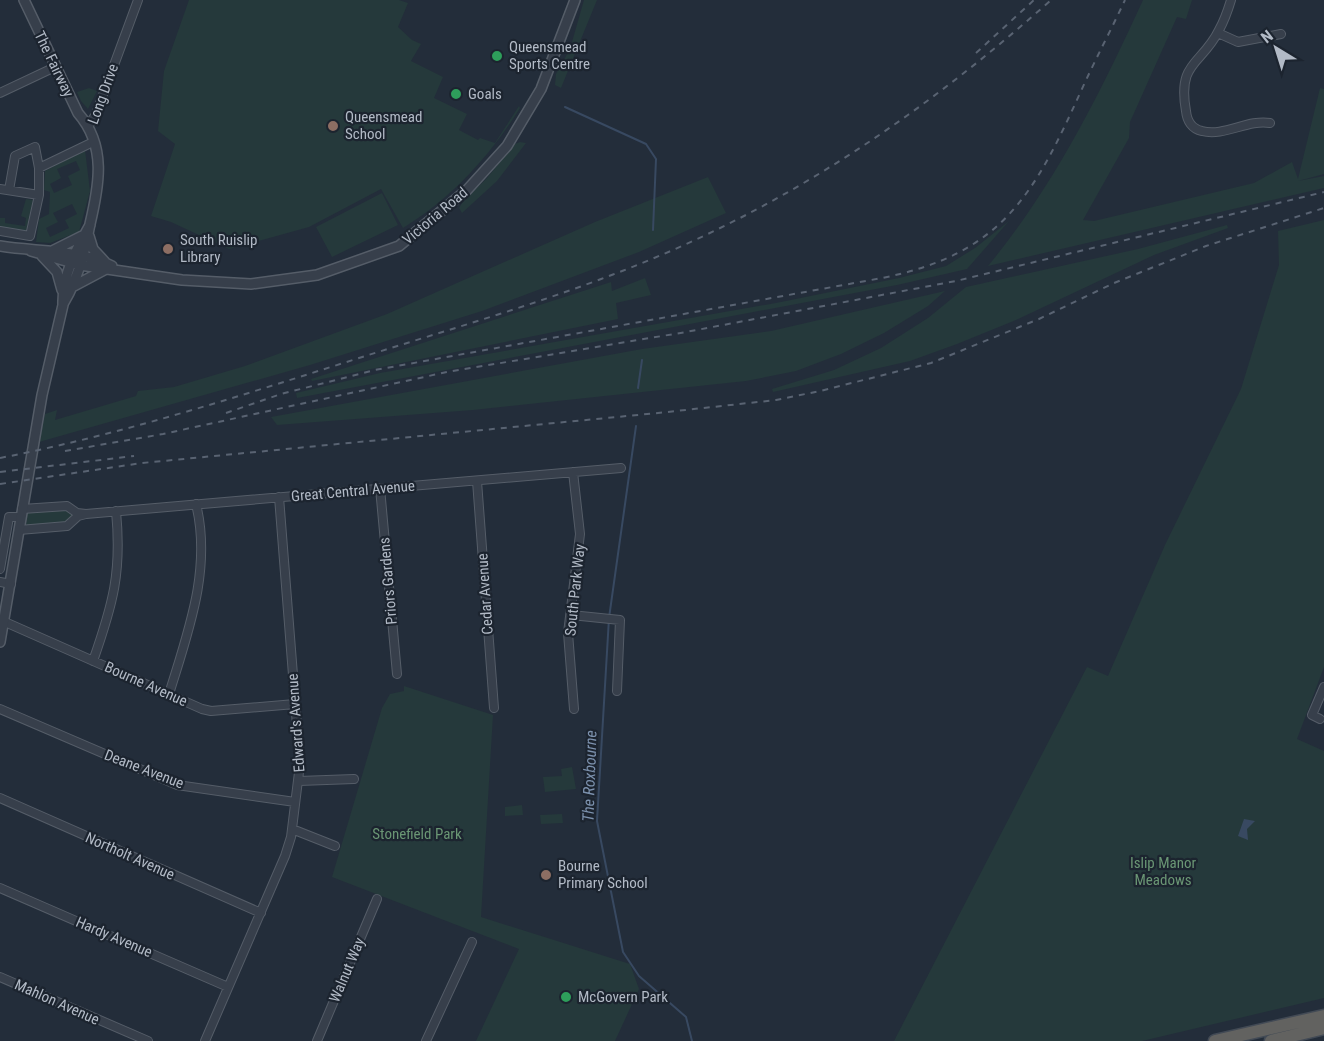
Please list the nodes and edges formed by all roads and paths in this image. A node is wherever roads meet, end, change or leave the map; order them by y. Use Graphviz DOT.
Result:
graph roads {
  1 [pos="24,0"];
  2 [pos="138,0"];
  3 [pos="575,0"];
  4 [pos="1231,0"];
  5 [pos="1218,33"];
  6 [pos="1281,34"];
  7 [pos="55,67"];
  8 [pos="0,93"];
  9 [pos="1270,123"];
  10 [pos="89,125"];
  11 [pos="93,142"];
  12 [pos="39,168"];
  13 [pos="0,189"];
  14 [pos="9,190"];
  15 [pos="39,195"];
  16 [pos="88,230"];
  17 [pos="0,231"];
  18 [pos="0,246"];
  19 [pos="31,251"];
  20 [pos="52,251"];
  21 [pos="42,256"];
  22 [pos="77,260"];
  23 [pos="110,266"];
  24 [pos="73,288"];
  25 [pos="63,300"];
  26 [pos="621,468"];
  27 [pos="573,472"];
  28 [pos="477,480"];
  29 [pos="380,488"];
  30 [pos="279,496"];
  31 [pos="196,504"];
  32 [pos="22,509"];
  33 [pos="116,512"];
  34 [pos="86,514"];
  35 [pos="19,530"];
  36 [pos="0,569"];
  37 [pos="0,582"];
  38 [pos="11,584"];
  39 [pos="571,615"];
  40 [pos="3,626"];
  41 [pos="0,642"];
  42 [pos="93,661"];
  43 [pos="397,674"];
  44 [pos="1324,687"];
  45 [pos="617,691"];
  46 [pos="169,694"];
  47 [pos="295,704"];
  48 [pos="494,708"];
  49 [pos="0,709"];
  50 [pos="573,709"];
  51 [pos="1320,719"];
  52 [pos="354,779"];
  53 [pos="299,781"];
  54 [pos="0,798"];
  55 [pos="295,802"];
  56 [pos="292,829"];
  57 [pos="335,846"];
  58 [pos="0,888"];
  59 [pos="377,899"];
  60 [pos="261,913"];
  61 [pos="472,942"];
  62 [pos="0,977"];
  63 [pos="228,987"];
  64 [pos="1324,1016"];
  65 [pos="1324,1028"];
  66 [pos="148,1041"];
  67 [pos="205,1041"];
  68 [pos="317,1041"];
  69 [pos="426,1041"];
  70 [pos="1215,1041"];
  71 [pos="1271,1041"];
  1 -- 7 [label="street, The Fairway"];
  2 -- 10 [label="street, Long Drive"];
  3 -- 23 [label="street, Victoria Road"];
  4 -- 5 [label="street"];
  5 -- 6 [label="street"];
  5 -- 9 [label="street"];
  7 -- 8 [label="street"];
  7 -- 10 [label="street, The Fairway"];
  10 -- 11 [label="street, Long Drive"];
  11 -- 12 [label="street"];
  11 -- 16 [label="street, Long Drive"];
  12 -- 14 [label="street"];
  12 -- 15 [label="street"];
  13 -- 14 [label="street"];
  14 -- 15 [label="street"];
  15 -- 17 [label="street"];
  16 -- 20 [label="street"];
  16 -- 22 [label="street, Long Drive"];
  16 -- 23 [label="street"];
  18 -- 19 [label="street, Victoria Road"];
  19 -- 20 [label="street, Victoria Road"];
  19 -- 21 [label="street, Victoria Road"];
  20 -- 22 [label="street, Victoria Road"];
  21 -- 22 [label="street, Victoria Road"];
  21 -- 25 [label="street"];
  22 -- 23 [label="street, Victoria Road"];
  22 -- 24 [label="street, Long Drive"];
  22 -- 25 [label="street, Long Drive"];
  23 -- 24 [label="street"];
  24 -- 25 [label="street, Long Drive"];
  25 -- 32 [label="street, Long Drive"];
  26 -- 27 [label="street, Great Central Avenue"];
  27 -- 28 [label="street, Great Central Avenue"];
  27 -- 39 [label="street, South Park Way"];
  28 -- 29 [label="street, Great Central Avenue"];
  28 -- 48 [label="street, Cedar Avenue"];
  29 -- 30 [label="street, Great Central Avenue"];
  29 -- 43 [label="street, Priors Gardens"];
  30 -- 31 [label="street, Great Central Avenue"];
  30 -- 47 [label="street, Edward's Avenue"];
  31 -- 33 [label="street, Great Central Avenue"];
  31 -- 46 [label="street"];
  32 -- 34 [label="street, Great Central Avenue"];
  32 -- 35 [label="street, Long Drive"];
  32 -- 36 [label="street, Great Central Avenue"];
  33 -- 34 [label="street, Great Central Avenue"];
  33 -- 42 [label="street"];
  34 -- 35 [label="street, Great Central Avenue"];
  35 -- 38 [label="street, Long Drive"];
  37 -- 38 [label="street"];
  38 -- 40 [label="street, Long Drive"];
  39 -- 45 [label="street"];
  39 -- 50 [label="street, South Park Way"];
  40 -- 41 [label="street, Long Drive"];
  40 -- 42 [label="street, Bourne Avenue"];
  42 -- 46 [label="street, Bourne Avenue"];
  44 -- 51 [label="street"];
  46 -- 47 [label="street, Bourne Avenue"];
  47 -- 53 [label="street, Edward's Avenue"];
  49 -- 55 [label="street, Deane Avenue"];
  52 -- 53 [label="street"];
  53 -- 55 [label="street, Edward's Avenue"];
  54 -- 60 [label="street, Northolt Avenue"];
  55 -- 56 [label="street, Edward's Avenue"];
  56 -- 57 [label="street"];
  56 -- 60 [label="street, Edward's Avenue"];
  58 -- 63 [label="street, Hardy Avenue"];
  59 -- 68 [label="street, Walnut Way"];
  60 -- 63 [label="street, Edward's Avenue"];
  61 -- 69 [label="street"];
  62 -- 66 [label="street, Mahlon Avenue"];
  63 -- 67 [label="street, Edward's Avenue"];
  64 -- 70 [label="highway"];
  65 -- 71 [label="highway"];
}
